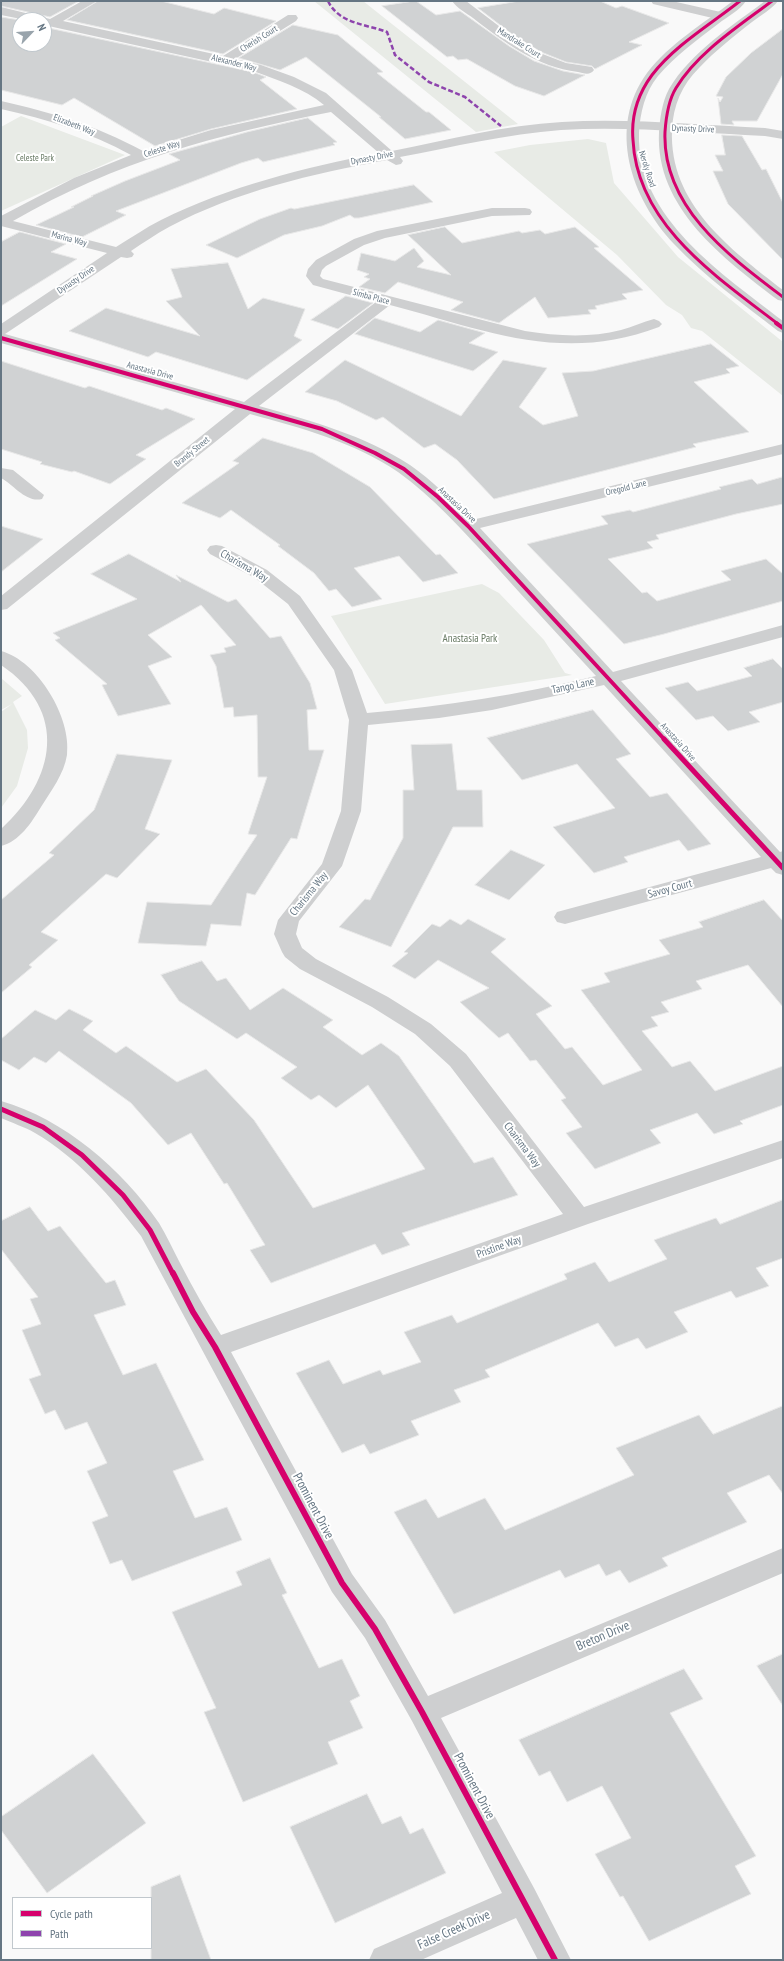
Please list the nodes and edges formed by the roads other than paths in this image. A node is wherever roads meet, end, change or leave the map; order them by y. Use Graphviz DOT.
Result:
graph roads {
  1 [pos="91,1"];
  2 [pos="458,1"];
  3 [pos="657,1"];
  4 [pos="740,1"];
  5 [pos="772,1"];
  6 [pos="1,11"];
  7 [pos="12,13"];
  8 [pos="721,16"];
  9 [pos="52,18"];
  10 [pos="292,18"];
  11 [pos="52,22"];
  12 [pos="225,60"];
  13 [pos="588,70"];
  14 [pos="5,108"];
  15 [pos="335,108"];
  16 [pos="632,131"];
  17 [pos="664,132"];
  18 [pos="783,135"];
  19 [pos="783,139"];
  20 [pos="142,156"];
  21 [pos="392,158"];
  22 [pos="525,212"];
  23 [pos="1,222"];
  24 [pos="118,252"];
  25 [pos="136,256"];
  26 [pos="123,265"];
  27 [pos="783,296"];
  28 [pos="386,301"];
  29 [pos="654,324"];
  30 [pos="783,328"];
  31 [pos="9,336"];
  32 [pos="248,407"];
  33 [pos="783,449"];
  34 [pos="1,473"];
  35 [pos="36,495"];
  36 [pos="468,526"];
  37 [pos="216,550"];
  38 [pos="1,606"];
  39 [pos="783,631"];
  40 [pos="1,657"];
  41 [pos="610,679"];
  42 [pos="359,720"];
  43 [pos="1,840"];
  44 [pos="781,862"];
  45 [pos="565,917"];
  46 [pos="1,1109"];
  47 [pos="783,1149"];
  48 [pos="579,1218"];
  49 [pos="215,1347"];
  50 [pos="783,1560"];
  51 [pos="422,1712"];
  52 [pos="522,1899"];
  53 [pos="385,1960"];
  54 [pos="555,1960"];
  1 -- 9 [label="street"];
  2 -- 13 [label="street, Mandrake Court"];
  3 -- 8 [label="street"];
  4 -- 8 [label="street, Neroly Road"];
  5 -- 17 [label="street, Neroly Road"];
  6 -- 7 [label="street, Alexander Way"];
  8 -- 16 [label="street, Neroly Road"];
  10 -- 12 [label="street, Cherish Court"];
  11 -- 12 [label="street, Alexander Way"];
  12 -- 15 [label="street, Alexander Way"];
  14 -- 20 [label="street, Elizabeth Way"];
  15 -- 20 [label="street, Celeste Way"];
  15 -- 21 [label="street, Alexander Way"];
  16 -- 17 [label="street, Dynasty Drive"];
  16 -- 21 [label="street, Dynasty Drive"];
  16 -- 30 [label="street, Neroly Road"];
  17 -- 18 [label="street, Dynasty Drive"];
  17 -- 19 [label="street, Dynasty Drive"];
  17 -- 27 [label="street, Neroly Road"];
  20 -- 23 [label="street, Celeste Way"];
  21 -- 24 [label="street, Dynasty Drive"];
  21 -- 25 [label="street, Dynasty Drive"];
  22 -- 28 [label="street, Simba Place"];
  23 -- 24 [label="street, Marina Way"];
  24 -- 25 [label="street, Marina Way"];
  24 -- 31 [label="street, Dynasty Drive"];
  25 -- 26 [label="street, Dynasty Drive"];
  28 -- 29 [label="street, Simba Place"];
  28 -- 32 [label="street, Brandy Street"];
  31 -- 32 [label="street, Anastasia Drive"];
  32 -- 36 [label="street, Anastasia Drive"];
  32 -- 38 [label="street, Brandy Street"];
  33 -- 36 [label="street, Oregold Lane"];
  34 -- 35 [label="street"];
  36 -- 41 [label="street, Anastasia Drive"];
  37 -- 42 [label="street, Charisma Way"];
  39 -- 41 [label="street, Tango Lane"];
  40 -- 43 [label="street"];
  41 -- 42 [label="street, Tango Lane"];
  41 -- 44 [label="street, Anastasia Drive"];
  42 -- 48 [label="street, Charisma Way"];
  44 -- 45 [label="street, Savoy Court"];
  46 -- 49 [label="street, Prominent Drive"];
  47 -- 48 [label="street, Pristine Way"];
  48 -- 49 [label="street, Pristine Way"];
  49 -- 51 [label="street, Prominent Drive"];
  50 -- 51 [label="street, Breton Drive"];
  51 -- 52 [label="street, Prominent Drive"];
  52 -- 53 [label="street, False Creek Drive"];
  52 -- 54 [label="street, Prominent Drive"];
}
